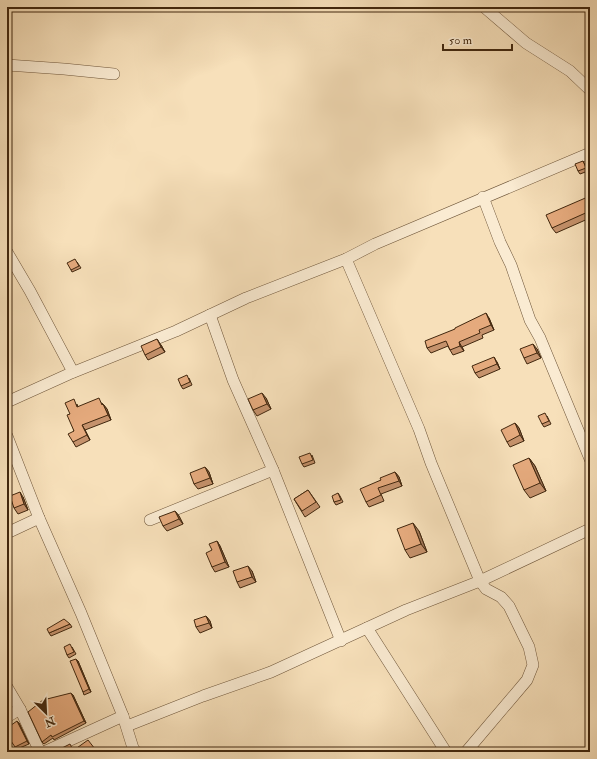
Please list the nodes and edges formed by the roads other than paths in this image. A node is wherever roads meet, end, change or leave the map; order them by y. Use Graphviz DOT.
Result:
graph roads {
  1 [pos="484,7"];
  2 [pos="7,65"];
  3 [pos="114,74"];
  4 [pos="590,90"];
  5 [pos="590,153"];
  6 [pos="482,197"];
  7 [pos="7,252"];
  8 [pos="346,259"];
  9 [pos="210,315"];
  10 [pos="73,372"];
  11 [pos="7,402"];
  12 [pos="7,436"];
  13 [pos="590,459"];
  14 [pos="273,470"];
  15 [pos="39,518"];
  16 [pos="150,520"];
  17 [pos="590,529"];
  18 [pos="7,533"];
  19 [pos="480,581"];
  20 [pos="367,628"];
  21 [pos="340,641"];
  22 [pos="7,687"];
  23 [pos="20,709"];
  24 [pos="7,717"];
  25 [pos="125,721"];
  26 [pos="134,750"];
  27 [pos="49,751"];
  28 [pos="40,752"];
  29 [pos="446,752"];
  30 [pos="466,752"];
  1 -- 4 [label="street"];
  2 -- 3 [label="street"];
  5 -- 6 [label="street"];
  6 -- 8 [label="street"];
  6 -- 13 [label="street"];
  7 -- 10 [label="street"];
  8 -- 9 [label="street"];
  8 -- 19 [label="street"];
  9 -- 10 [label="street"];
  9 -- 14 [label="street"];
  10 -- 11 [label="street"];
  12 -- 15 [label="street"];
  14 -- 16 [label="street"];
  14 -- 21 [label="street"];
  15 -- 18 [label="street"];
  15 -- 25 [label="street"];
  17 -- 19 [label="street"];
  19 -- 20 [label="street"];
  19 -- 30 [label="street"];
  20 -- 21 [label="street"];
  20 -- 29 [label="street"];
  21 -- 25 [label="street"];
  22 -- 23 [label="street"];
  23 -- 24 [label="street"];
  23 -- 28 [label="street"];
  25 -- 26 [label="street"];
  25 -- 27 [label="street"];
}
